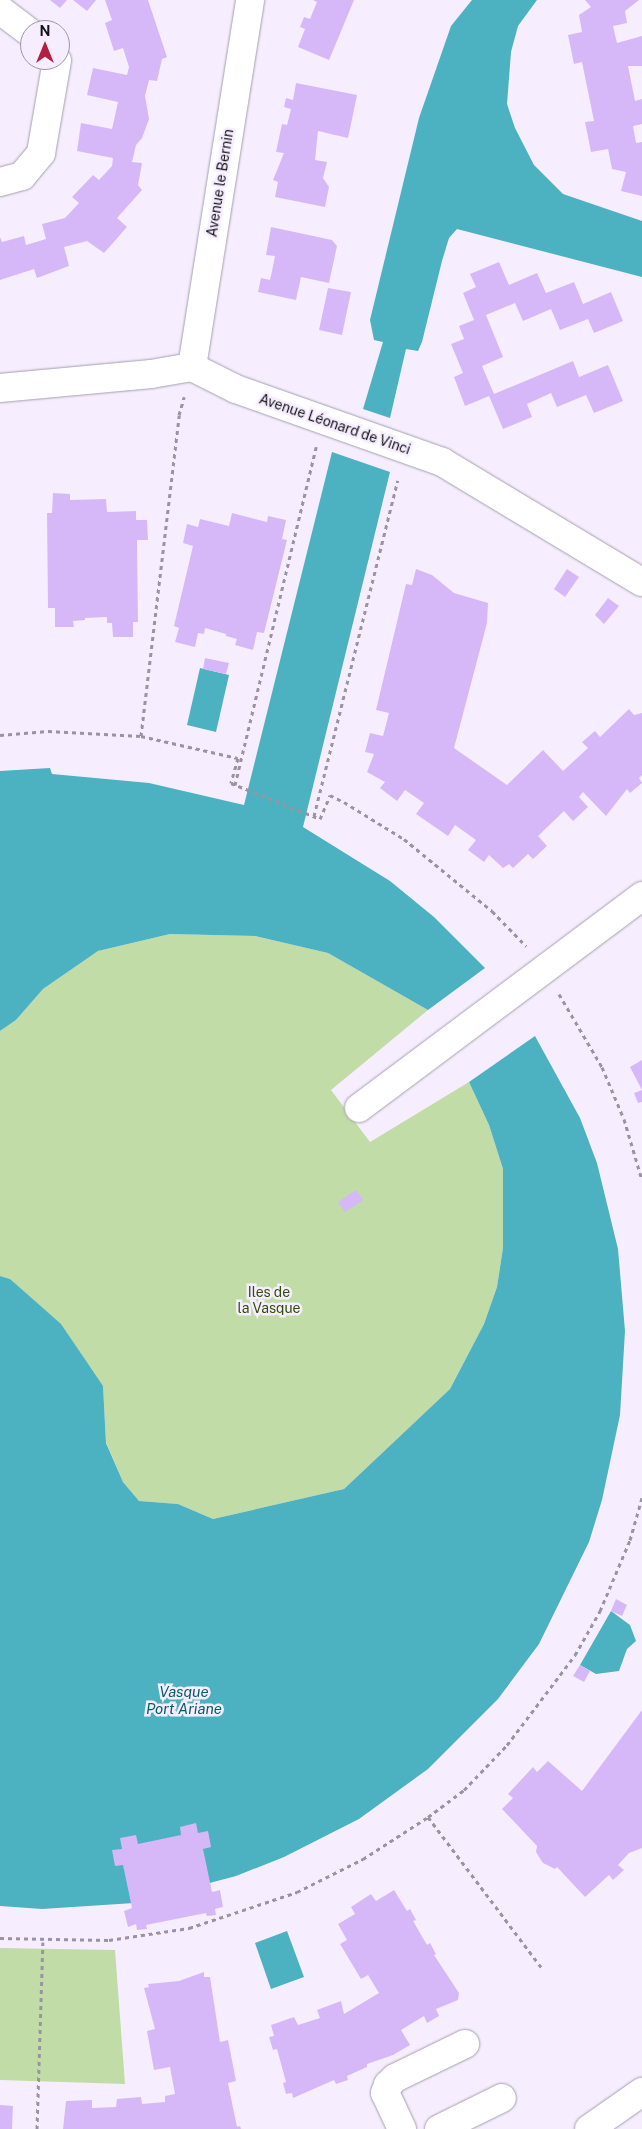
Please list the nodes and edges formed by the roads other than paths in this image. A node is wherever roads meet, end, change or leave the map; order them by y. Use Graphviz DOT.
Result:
graph roads {
  1 [pos="250,0"];
  2 [pos="0,10"];
  3 [pos="20,25"];
  4 [pos="58,70"];
  5 [pos="0,182"];
  6 [pos="192,367"];
  7 [pos="0,388"];
  8 [pos="642,582"];
  9 [pos="642,896"];
  10 [pos="359,1108"];
  11 [pos="465,2044"];
  12 [pos="502,2098"];
  13 [pos="640,2098"];
  14 [pos="402,2129"];
  15 [pos="439,2129"];
  16 [pos="589,2129"];
  1 -- 6 [label="street, Avenue le Bernin"];
  2 -- 3 [label="street"];
  4 -- 5 [label="street"];
  6 -- 7 [label="street"];
  6 -- 8 [label="street, Avenue Léonard de Vinci"];
  9 -- 10 [label="street"];
  11 -- 14 [label="street"];
  12 -- 15 [label="street"];
  13 -- 16 [label="street"];
}
